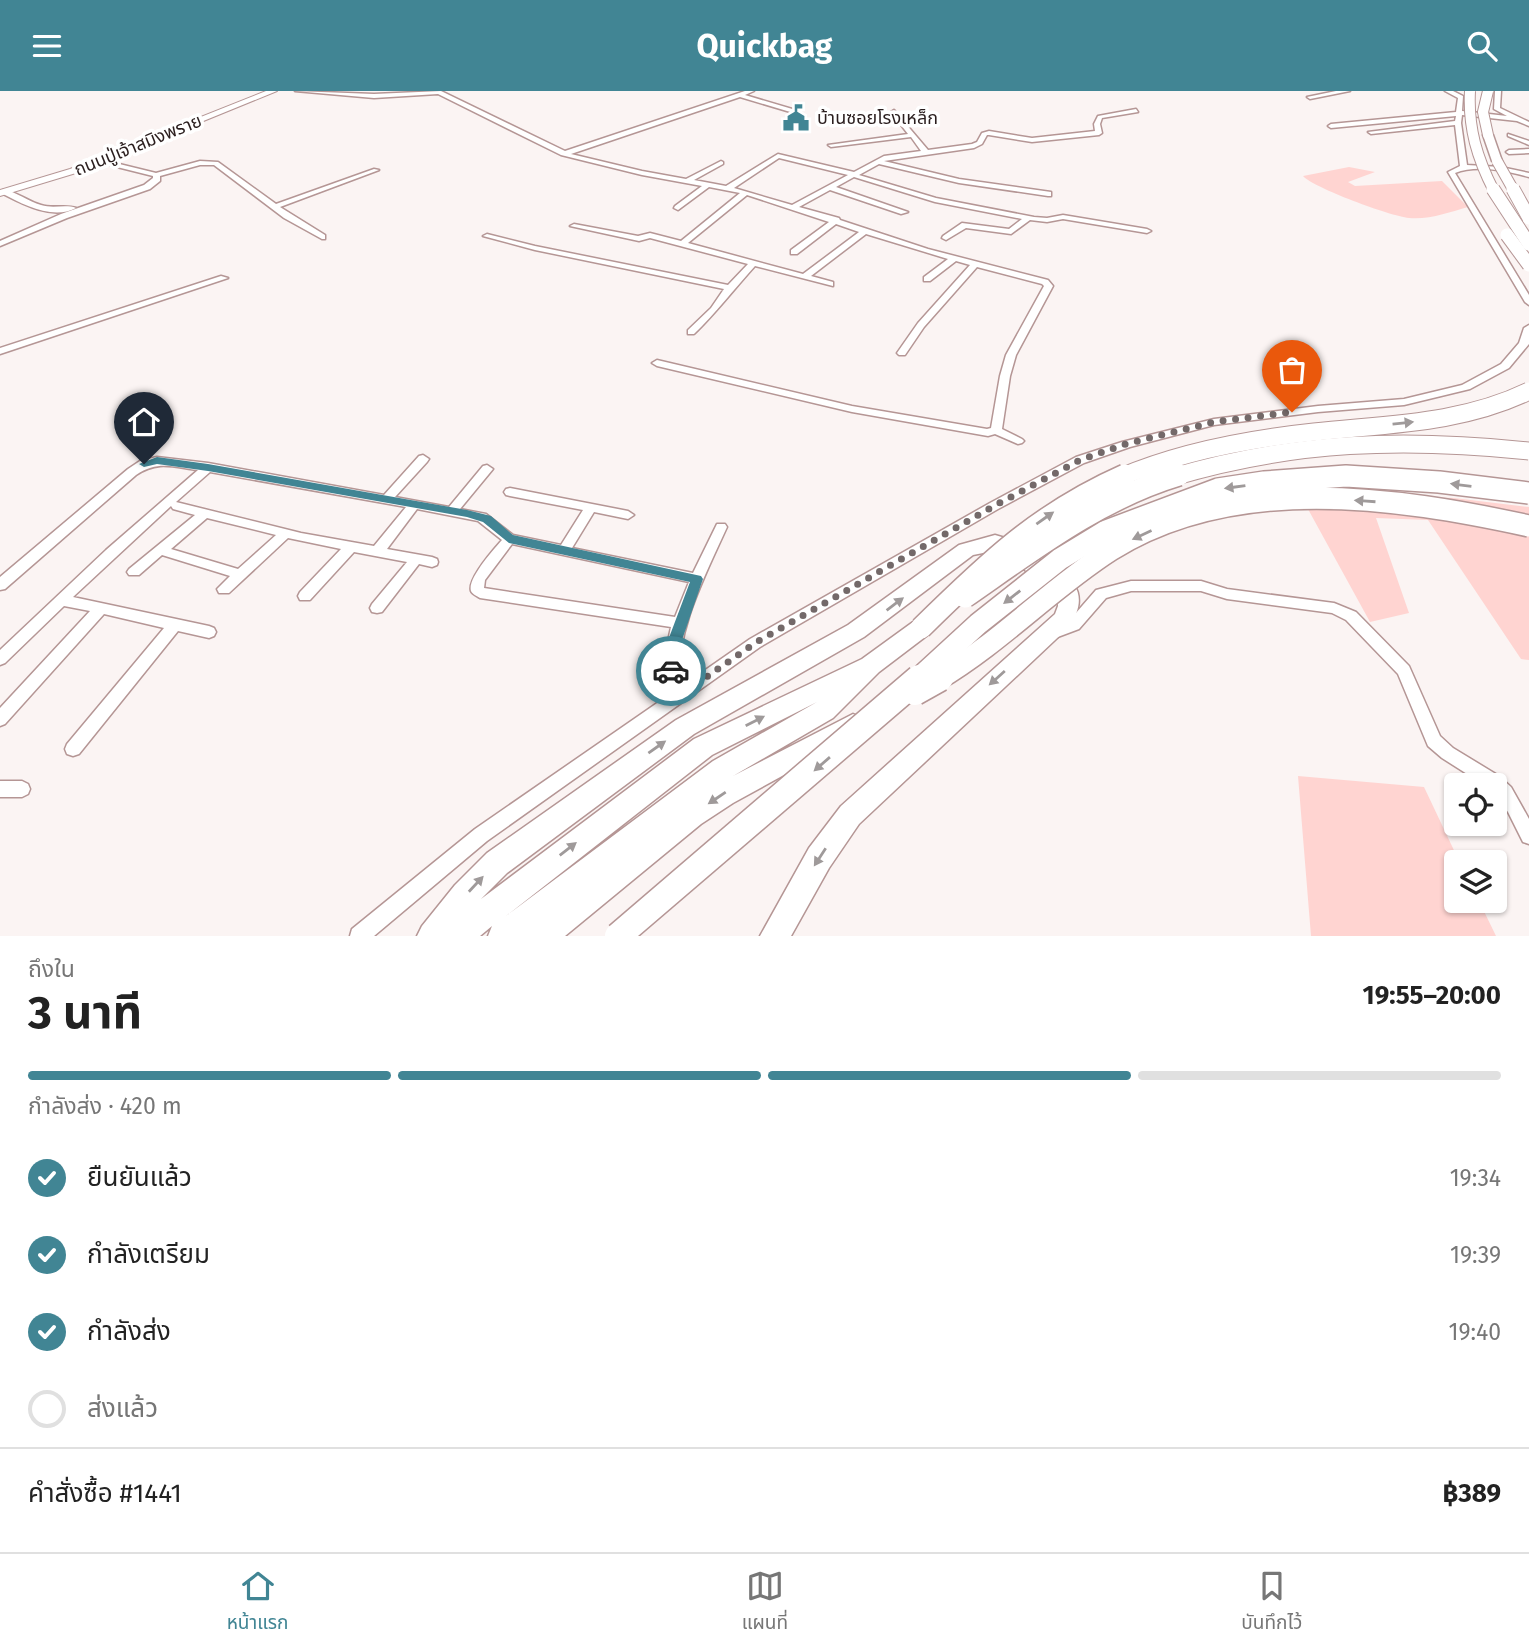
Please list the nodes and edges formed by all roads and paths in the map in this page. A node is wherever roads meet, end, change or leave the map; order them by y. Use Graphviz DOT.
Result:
graph roads {
  1 [pos="264,91"];
  2 [pos="273,91"];
  3 [pos="298,91"];
  4 [pos="751,91"];
  5 [pos="1347,91"];
  6 [pos="1448,91"];
  7 [pos="1470,91"];
  8 [pos="1488,91"];
  9 [pos="1498,91"];
  10 [pos="740,95"];
  11 [pos="1310,97"];
  12 [pos="1136,111"];
  13 [pos="797,112"];
  14 [pos="894,112"];
  15 [pos="1458,113"];
  16 [pos="1519,119"];
  17 [pos="1458,123"];
  18 [pos="1529,124"];
  19 [pos="1331,126"];
  20 [pos="1371,132"];
  21 [pos="913,135"];
  22 [pos="1510,135"];
  23 [pos="1529,143"];
  24 [pos="831,145"];
  25 [pos="1529,151"];
  26 [pos="926,152"];
  27 [pos="567,155"];
  28 [pos="1529,159"];
  29 [pos="99,161"];
  30 [pos="877,161"];
  31 [pos="1497,161"];
  32 [pos="721,163"];
  33 [pos="1480,165"];
  34 [pos="1464,167"];
  35 [pos="376,170"];
  36 [pos="156,175"];
  37 [pos="854,175"];
  38 [pos="1529,175"];
  39 [pos="687,181"];
  40 [pos="708,185"];
  41 [pos="728,188"];
  42 [pos="831,188"];
  43 [pos="2,191"];
  44 [pos="746,192"];
  45 [pos="1048,194"];
  46 [pos="122,196"];
  47 [pos="1529,199"];
  48 [pos="274,207"];
  49 [pos="794,207"];
  50 [pos="678,208"];
  51 [pos="904,212"];
  52 [pos="1028,218"];
  53 [pos="1529,218"];
  54 [pos="836,220"];
  55 [pos="574,226"];
  56 [pos="866,230"];
  57 [pos="1147,232"];
  58 [pos="487,236"];
  59 [pos="322,237"];
  60 [pos="946,238"];
  61 [pos="0,244"];
  62 [pos="682,244"];
  63 [pos="1529,244"];
  64 [pos="794,251"];
  65 [pos="955,258"];
  66 [pos="753,264"];
  67 [pos="975,264"];
  68 [pos="1529,265"];
  69 [pos="804,277"];
  70 [pos="224,278"];
  71 [pos="927,279"];
  72 [pos="830,284"];
  73 [pos="730,288"];
  74 [pos="1529,303"];
  75 [pos="1529,328"];
  76 [pos="691,332"];
  77 [pos="0,351"];
  78 [pos="902,353"];
  79 [pos="657,363"];
  80 [pos="1529,391"];
  81 [pos="996,430"];
  82 [pos="1018,441"];
  83 [pos="1529,451"];
  84 [pos="423,459"];
  85 [pos="208,467"];
  86 [pos="486,469"];
  87 [pos="510,492"];
  88 [pos="1529,493"];
  89 [pos="387,499"];
  90 [pos="415,504"];
  91 [pos="177,506"];
  92 [pos="590,509"];
  93 [pos="452,511"];
  94 [pos="205,513"];
  95 [pos="628,515"];
  96 [pos="1529,526"];
  97 [pos="722,527"];
  98 [pos="286,533"];
  99 [pos="509,539"];
  100 [pos="351,547"];
  101 [pos="160,550"];
  102 [pos="564,551"];
  103 [pos="377,552"];
  104 [pos="416,559"];
  105 [pos="432,562"];
  106 [pos="134,572"];
  107 [pos="240,574"];
  108 [pos="697,579"];
  109 [pos="0,585"];
  110 [pos="224,589"];
  111 [pos="305,596"];
  112 [pos="62,600"];
  113 [pos="377,608"];
  114 [pos="102,609"];
  115 [pos="681,623"];
  116 [pos="174,625"];
  117 [pos="921,628"];
  118 [pos="209,632"];
  119 [pos="1044,636"];
  120 [pos="0,659"];
  121 [pos="871,665"];
  122 [pos="671,702"];
  123 [pos="885,709"];
  124 [pos="0,719"];
  125 [pos="73,749"];
  126 [pos="0,789"];
  127 [pos="22,789"];
  128 [pos="1529,836"];
  129 [pos="359,936"];
  130 [pos="432,936"];
  131 [pos="456,936"];
  132 [pos="503,936"];
  133 [pos="542,936"];
  134 [pos="618,936"];
  135 [pos="775,936"];
  1 -- 43 [label="main road, ถนนปู่เจ้าสมิงพราย"];
  2 -- 29 [label="main road, ถนนปู่เจ้าสมิงพราย"];
  3 -- 27 [label="street"];
  4 -- 10 [label="street"];
  5 -- 11 [label="street"];
  6 -- 15 [label="street"];
  7 -- 33 [label="highway, bridge"];
  8 -- 31 [label="highway, bridge"];
  9 -- 16 [label="street"];
  10 -- 13 [label="street"];
  10 -- 27 [label="street"];
  12 -- 26 [label="street"];
  14 -- 21 [label="street"];
  15 -- 16 [label="street"];
  15 -- 17 [label="street"];
  15 -- 19 [label="street"];
  16 -- 18 [label="street"];
  17 -- 20 [label="street"];
  17 -- 34 [label="street"];
  21 -- 24 [label="street"];
  21 -- 26 [label="street"];
  22 -- 23 [label="street"];
  25 -- 28 [label="street"];
  26 -- 30 [label="street"];
  27 -- 39 [label="street"];
  29 -- 36 [label="street"];
  29 -- 43 [label="main road, ถนนปู่เจ้าสมิงพราย"];
  30 -- 37 [label="street"];
  30 -- 45 [label="street"];
  31 -- 47 [label="highway, bridge"];
  31 -- 53 [label="highway, bridge"];
  32 -- 39 [label="street"];
  33 -- 63 [label="highway, bridge"];
  33 -- 68 [label="highway, bridge"];
  34 -- 38 [label="street"];
  34 -- 74 [label="street"];
  35 -- 48 [label="street"];
  36 -- 46 [label="street"];
  36 -- 48 [label="street"];
  37 -- 41 [label="street"];
  37 -- 42 [label="street"];
  37 -- 52 [label="street"];
  39 -- 40 [label="street"];
  40 -- 41 [label="street"];
  40 -- 50 [label="street"];
  41 -- 44 [label="street"];
  42 -- 49 [label="street"];
  42 -- 51 [label="street"];
  43 -- 46 [label="street"];
  44 -- 49 [label="street"];
  44 -- 62 [label="street"];
  46 -- 61 [label="street"];
  48 -- 59 [label="street"];
  49 -- 54 [label="street"];
  52 -- 57 [label="street"];
  52 -- 60 [label="street"];
  54 -- 56 [label="street"];
  54 -- 64 [label="street"];
  55 -- 62 [label="street"];
  56 -- 65 [label="street"];
  56 -- 69 [label="street"];
  58 -- 73 [label="street"];
  62 -- 66 [label="street"];
  65 -- 67 [label="street"];
  65 -- 71 [label="street"];
  66 -- 69 [label="street"];
  66 -- 73 [label="street"];
  67 -- 78 [label="street"];
  67 -- 81 [label="street"];
  69 -- 72 [label="street"];
  70 -- 77 [label="street"];
  73 -- 76 [label="street"];
  75 -- 122 [label="street"];
  79 -- 81 [label="street"];
  117 -- 80 [label="highway, one-way, bridge"];
  81 -- 82 [label="street"];
  83 -- 117 [label="highway, bridge"];
  84 -- 89 [label="street"];
  85 -- 89 [label="street"];
  85 -- 109 [label="street"];
  85 -- 112 [label="street"];
  86 -- 93 [label="street"];
  87 -- 92 [label="street"];
  88 -- 123 [label="highway, one-way, bridge"];
  89 -- 90 [label="street"];
  90 -- 93 [label="street"];
  90 -- 103 [label="street"];
  91 -- 94 [label="street"];
  92 -- 95 [label="street"];
  92 -- 102 [label="street"];
  93 -- 99 [label="street"];
  94 -- 98 [label="street"];
  94 -- 101 [label="street"];
  96 -- 123 [label="highway, one-way, bridge"];
  97 -- 108 [label="street"];
  98 -- 100 [label="street"];
  98 -- 107 [label="street"];
  99 -- 102 [label="street"];
  99 -- 115 [label="street"];
  100 -- 103 [label="street"];
  100 -- 111 [label="street"];
  101 -- 106 [label="street"];
  101 -- 107 [label="street"];
  102 -- 108 [label="street"];
  103 -- 104 [label="street"];
  104 -- 105 [label="street"];
  104 -- 113 [label="street"];
  107 -- 110 [label="street"];
  108 -- 115 [label="street"];
  112 -- 114 [label="street"];
  112 -- 120 [label="street"];
  114 -- 116 [label="street"];
  114 -- 124 [label="street"];
  115 -- 122 [label="street"];
  116 -- 118 [label="street"];
  116 -- 125 [label="street"];
  117 -- 121 [label="highway"];
  119 -- 128 [label="street"];
  130 -- 119 [label="highway, one-way"];
  119 -- 135 [label="highway, one-way"];
  131 -- 121 [label="highway, one-way"];
  121 -- 132 [label="highway"];
  122 -- 129 [label="street"];
  123 -- 133 [label="highway, one-way, bridge"];
  123 -- 134 [label="highway, one-way, bridge"];
  126 -- 127 [label="street"];
}
